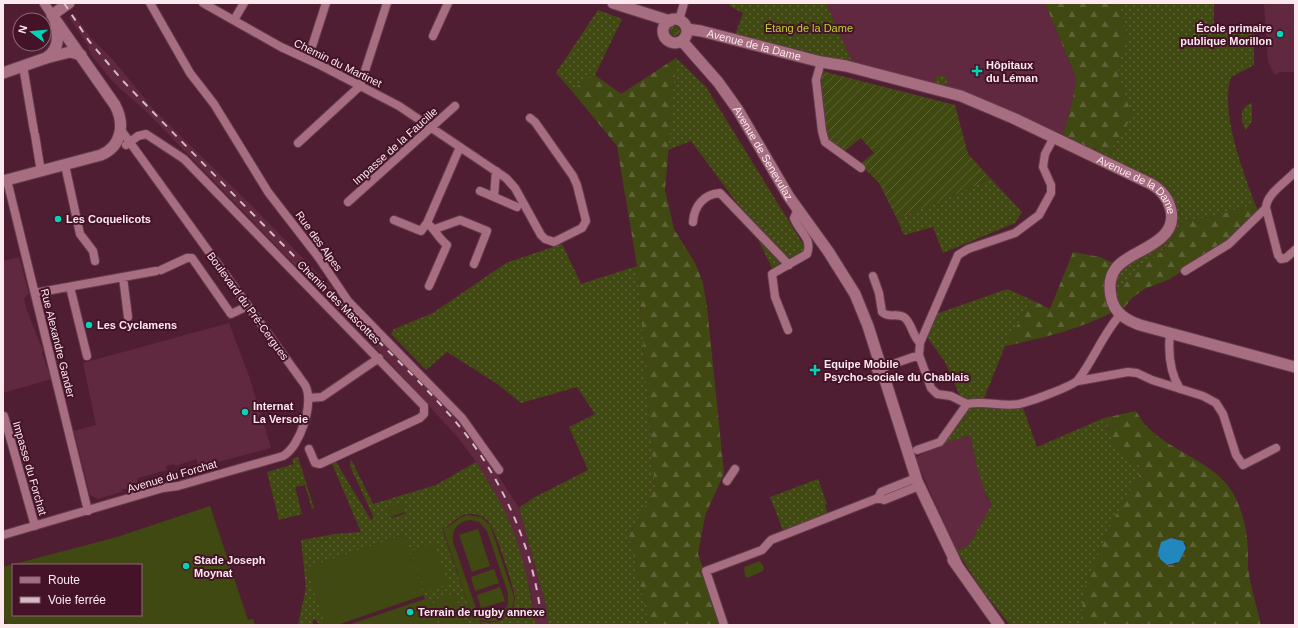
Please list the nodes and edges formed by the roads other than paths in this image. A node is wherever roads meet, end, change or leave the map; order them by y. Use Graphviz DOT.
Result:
graph roads {
  1 [pos="44,3"];
  2 [pos="69,3"];
  3 [pos="73,3"];
  4 [pos="150,3"];
  5 [pos="203,3"];
  6 [pos="244,3"];
  7 [pos="326,3"];
  8 [pos="387,3"];
  9 [pos="448,3"];
  10 [pos="612,3"];
  11 [pos="684,3"];
  12 [pos="53,18"];
  13 [pos="234,20"];
  14 [pos="675,21"];
  15 [pos="687,29"];
  16 [pos="65,31"];
  17 [pos="664,31"];
  18 [pos="433,36"];
  19 [pos="682,41"];
  20 [pos="81,56"];
  21 [pos="46,58"];
  22 [pos="308,59"];
  23 [pos="821,62"];
  24 [pos="23,66"];
  25 [pos="3,72"];
  26 [pos="360,86"];
  27 [pos="455,106"];
  28 [pos="530,118"];
  29 [pos="432,129"];
  30 [pos="1054,137"];
  31 [pos="124,143"];
  32 [pos="298,144"];
  33 [pos="460,147"];
  34 [pos="65,165"];
  35 [pos="861,168"];
  36 [pos="496,171"];
  37 [pos="41,172"];
  38 [pos="1295,172"];
  39 [pos="5,181"];
  40 [pos="480,191"];
  41 [pos="494,197"];
  42 [pos="348,202"];
  43 [pos="517,207"];
  44 [pos="1266,208"];
  45 [pos="798,209"];
  46 [pos="394,220"];
  47 [pos="693,222"];
  48 [pos="427,223"];
  49 [pos="434,229"];
  50 [pos="1295,250"];
  51 [pos="95,261"];
  52 [pos="474,264"];
  53 [pos="789,265"];
  54 [pos="1185,271"];
  55 [pos="873,276"];
  56 [pos="123,277"];
  57 [pos="429,286"];
  58 [pos="70,287"];
  59 [pos="35,293"];
  60 [pos="248,306"];
  61 [pos="1120,315"];
  62 [pos="128,317"];
  63 [pos="788,330"];
  64 [pos="1170,333"];
  65 [pos="920,343"];
  66 [pos="919,355"];
  67 [pos="87,356"];
  68 [pos="379,358"];
  69 [pos="1295,367"];
  70 [pos="879,369"];
  71 [pos="1078,381"];
  72 [pos="1180,389"];
  73 [pos="310,398"];
  74 [pos="967,404"];
  75 [pos="4,416"];
  76 [pos="1276,448"];
  77 [pos="309,449"];
  78 [pos="917,450"];
  79 [pos="735,469"];
  80 [pos="499,470"];
  81 [pos="727,481"];
  82 [pos="915,483"];
  83 [pos="88,511"];
  84 [pos="35,526"];
  85 [pos="3,534"];
  86 [pos="724,625"];
  87 [pos="999,625"];
  1 -- 12 [label="street"];
  2 -- 12 [label="main road"];
  3 -- 16 [label="main road"];
  4 -- 80 [label="street, Rue des Alpes"];
  5 -- 13 [label="street, Chemin du Martinet"];
  6 -- 13 [label="street"];
  7 -- 22 [label="street"];
  8 -- 26 [label="street"];
  9 -- 18 [label="street"];
  10 -- 14 [label="main road"];
  10 -- 17 [label="main road"];
  11 -- 14 [label="street"];
  12 -- 16 [label="main road"];
  12 -- 21 [label="main road"];
  13 -- 22 [label="street, Chemin du Martinet"];
  14 -- 15 [label="main road"];
  14 -- 17 [label="main road"];
  15 -- 19 [label="main road"];
  15 -- 23 [label="main road, Avenue de la Dame"];
  16 -- 20 [label="main road"];
  17 -- 19 [label="main road"];
  19 -- 45 [label="main road, Avenue de Senevulaz"];
  20 -- 21 [label="main road"];
  20 -- 31 [label="main road"];
  21 -- 24 [label="main road"];
  22 -- 26 [label="street, Chemin du Martinet"];
  23 -- 30 [label="main road, Avenue de la Dame"];
  23 -- 35 [label="street"];
  24 -- 25 [label="main road"];
  24 -- 37 [label="street"];
  26 -- 29 [label="street, Chemin du Martinet"];
  26 -- 32 [label="street"];
  27 -- 29 [label="street, Impasse de la Faucille"];
  28 -- 36 [label="street, Chemin du Martinet"];
  29 -- 33 [label="street, Chemin du Martinet"];
  29 -- 42 [label="street, Impasse de la Faucille"];
  30 -- 61 [label="main road, Avenue de la Dame"];
  30 -- 65 [label="street"];
  31 -- 34 [label="main road"];
  31 -- 60 [label="street, Boulevard du Pré-Cergues"];
  31 -- 68 [label="street, Chemin des Mascottes"];
  33 -- 36 [label="street, Chemin du Martinet"];
  33 -- 48 [label="street"];
  34 -- 37 [label="main road"];
  34 -- 51 [label="street"];
  36 -- 41 [label="street"];
  37 -- 39 [label="main road"];
  38 -- 44 [label="street"];
  39 -- 59 [label="street, Rue Alexandre Gander"];
  40 -- 41 [label="street"];
  41 -- 43 [label="street"];
  44 -- 50 [label="street"];
  44 -- 54 [label="street"];
  45 -- 53 [label="street"];
  45 -- 70 [label="main road, Avenue de Senevulaz"];
  46 -- 48 [label="street"];
  47 -- 53 [label="street"];
  48 -- 49 [label="street"];
  49 -- 52 [label="street"];
  49 -- 57 [label="street"];
  53 -- 63 [label="street"];
  55 -- 65 [label="street"];
  56 -- 58 [label="street"];
  56 -- 60 [label="street"];
  56 -- 62 [label="street"];
  58 -- 59 [label="street"];
  58 -- 67 [label="street"];
  59 -- 83 [label="street, Rue Alexandre Gander"];
  60 -- 73 [label="street, Boulevard du Pré-Cergues"];
  61 -- 64 [label="main road"];
  61 -- 71 [label="street"];
  64 -- 69 [label="main road"];
  64 -- 72 [label="street"];
  65 -- 66 [label="street"];
  66 -- 70 [label="street"];
  66 -- 74 [label="street"];
  68 -- 73 [label="street"];
  68 -- 77 [label="street, Chemin des Mascottes"];
  70 -- 82 [label="main road, Avenue de Senevulaz"];
  71 -- 72 [label="street"];
  71 -- 74 [label="street"];
  72 -- 76 [label="street"];
  73 -- 83 [label="street, Avenue du Forchat"];
  74 -- 78 [label="street"];
  75 -- 84 [label="street, Impasse du Forchat"];
  79 -- 81 [label="street"];
  82 -- 86 [label="street"];
  82 -- 87 [label="main road, Avenue de Senevulaz"];
  83 -- 84 [label="street, Avenue du Forchat"];
  84 -- 85 [label="street, Avenue du Forchat"];
}
